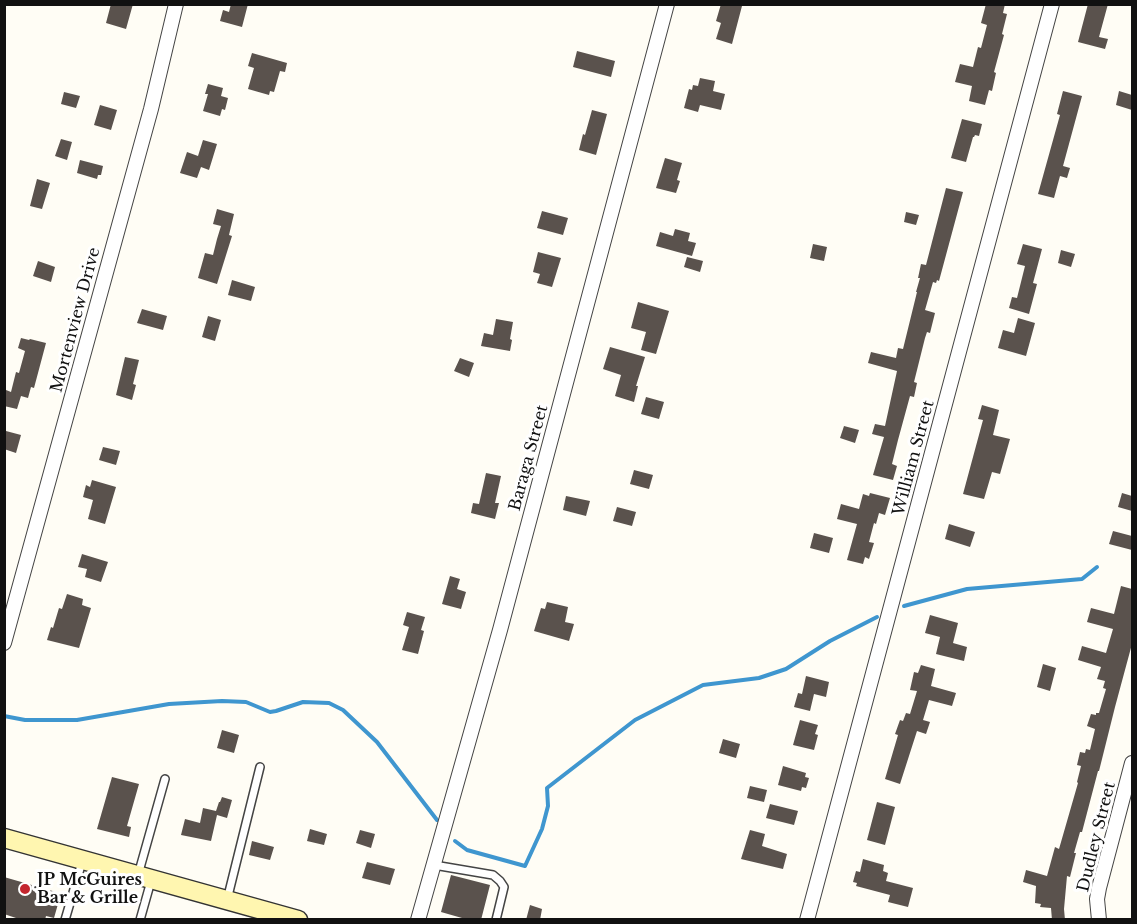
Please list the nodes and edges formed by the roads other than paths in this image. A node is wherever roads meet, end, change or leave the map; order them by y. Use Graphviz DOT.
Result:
graph roads {
  1 [pos="176,4"];
  2 [pos="667,4"];
  3 [pos="1052,4"];
  4 [pos="4,643"];
  5 [pos="1132,763"];
  6 [pos="260,767"];
  7 [pos="165,779"];
  8 [pos="4,838"];
  9 [pos="83,860"];
  10 [pos="434,865"];
  11 [pos="145,877"];
  12 [pos="227,900"];
  13 [pos="65,920"];
  14 [pos="140,920"];
  15 [pos="298,920"];
  16 [pos="418,920"];
  17 [pos="496,920"];
  18 [pos="807,920"];
  19 [pos="1099,920"];
  1 -- 4 [label="street, Mortenview Drive"];
  2 -- 10 [label="street, Baraga Street"];
  3 -- 18 [label="street, William Street"];
  5 -- 19 [label="street, Dudley Street"];
  6 -- 12 [label="lane"];
  7 -- 11 [label="lane"];
  8 -- 9 [label="main road"];
  9 -- 11 [label="main road"];
  9 -- 13 [label="lane"];
  10 -- 16 [label="street, Baraga Street"];
  10 -- 17 [label="lane"];
  11 -- 12 [label="main road"];
  11 -- 14 [label="lane"];
  12 -- 15 [label="main road"];
}
